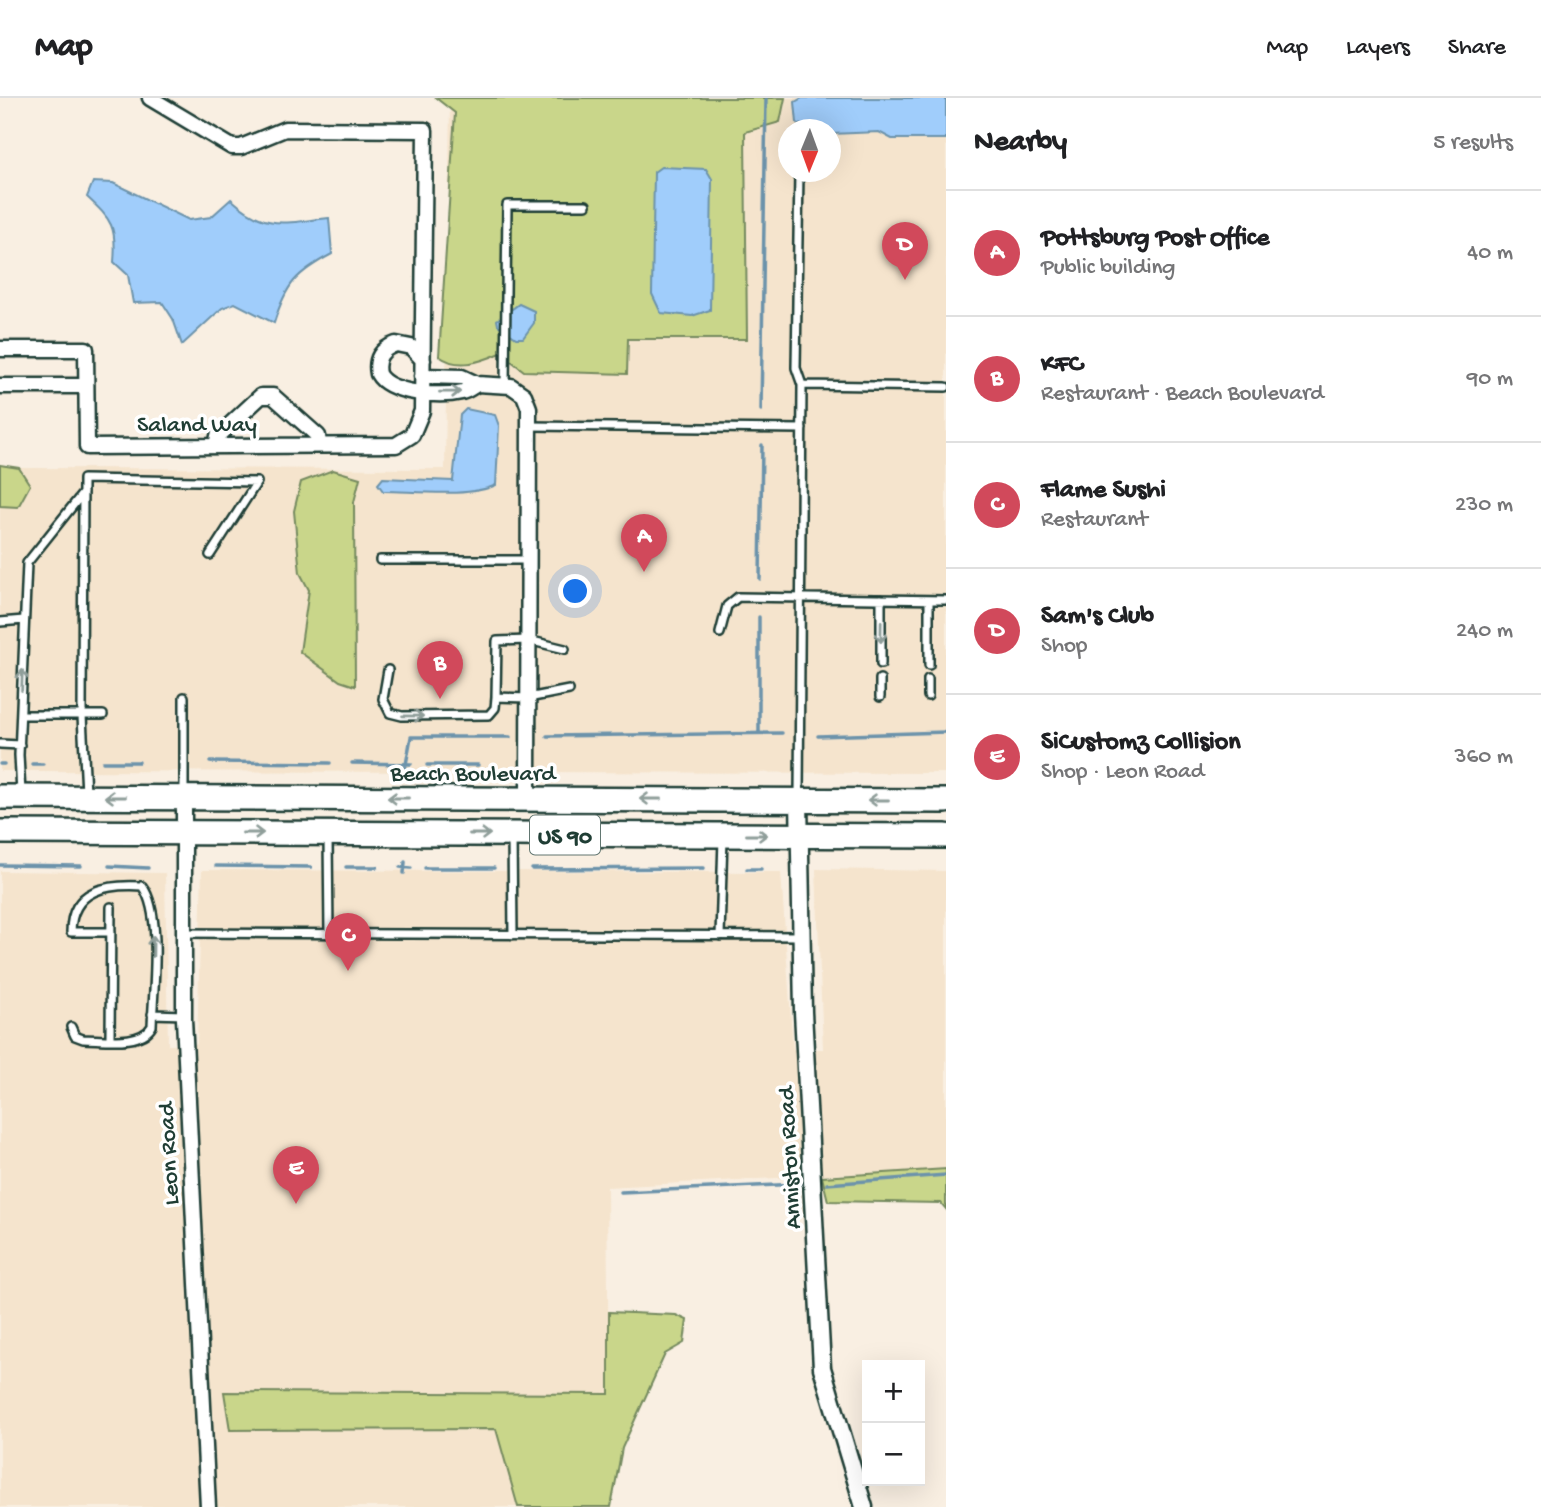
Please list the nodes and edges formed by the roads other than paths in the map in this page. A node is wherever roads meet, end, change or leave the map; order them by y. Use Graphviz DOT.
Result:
graph roads {
  1 [pos="150,98"];
  2 [pos="799,182"];
  3 [pos="586,205"];
  4 [pos="0,349"];
  5 [pos="423,360"];
  6 [pos="422,376"];
  7 [pos="477,384"];
  8 [pos="802,385"];
  9 [pos="0,386"];
  10 [pos="86,386"];
  11 [pos="505,386"];
  12 [pos="946,387"];
  13 [pos="422,392"];
  14 [pos="529,426"];
  15 [pos="802,429"];
  16 [pos="318,445"];
  17 [pos="216,446"];
  18 [pos="83,493"];
  19 [pos="210,555"];
  20 [pos="380,560"];
  21 [pos="528,560"];
  22 [pos="802,598"];
  23 [pos="881,599"];
  24 [pos="929,600"];
  25 [pos="946,600"];
  26 [pos="24,620"];
  27 [pos="0,622"];
  28 [pos="720,634"];
  29 [pos="528,640"];
  30 [pos="565,649"];
  31 [pos="881,664"];
  32 [pos="929,665"];
  33 [pos="388,670"];
  34 [pos="880,679"];
  35 [pos="928,679"];
  36 [pos="569,690"];
  37 [pos="880,696"];
  38 [pos="928,696"];
  39 [pos="184,697"];
  40 [pos="496,697"];
  41 [pos="528,698"];
  42 [pos="21,715"];
  43 [pos="103,715"];
  44 [pos="82,716"];
  45 [pos="0,744"];
  46 [pos="20,745"];
  47 [pos="11,797"];
  48 [pos="86,797"];
  49 [pos="184,798"];
  50 [pos="528,798"];
  51 [pos="799,800"];
  52 [pos="946,801"];
  53 [pos="0,832"];
  54 [pos="184,833"];
  55 [pos="328,834"];
  56 [pos="512,834"];
  57 [pos="724,835"];
  58 [pos="799,835"];
  59 [pos="946,835"];
  60 [pos="111,907"];
  61 [pos="111,932"];
  62 [pos="184,933"];
  63 [pos="329,934"];
  64 [pos="513,935"];
  65 [pos="720,936"];
  66 [pos="802,936"];
  67 [pos="152,1014"];
  68 [pos="184,1015"];
  69 [pos="72,1027"];
  70 [pos="110,1038"];
  71 [pos="208,1507"];
  72 [pos="863,1507"];
  1 -- 5 [label="street, Saland Way"];
  2 -- 8 [label="lane"];
  3 -- 11 [label="lane"];
  4 -- 10 [label="street, Saland Way"];
  5 -- 6 [label="street, Saland Way"];
  5 -- 13 [label="street"];
  6 -- 7 [label="street"];
  6 -- 13 [label="street, Saland Way"];
  7 -- 11 [label="street"];
  13 -- 7 [label="street, one-way"];
  8 -- 12 [label="lane"];
  8 -- 15 [label="lane"];
  9 -- 10 [label="street"];
  10 -- 17 [label="street, Saland Way"];
  11 -- 14 [label="street"];
  13 -- 16 [label="street, Saland Way"];
  14 -- 15 [label="lane"];
  14 -- 21 [label="street"];
  15 -- 22 [label="lane"];
  16 -- 17 [label="street, Saland Way"];
  16 -- 17 [label="street"];
  18 -- 19 [label="lane"];
  18 -- 26 [label="lane"];
  18 -- 44 [label="lane"];
  20 -- 21 [label="lane"];
  21 -- 29 [label="street"];
  22 -- 23 [label="lane"];
  22 -- 28 [label="lane"];
  22 -- 51 [label="lane"];
  23 -- 24 [label="lane"];
  23 -- 31 [label="lane, one-way"];
  24 -- 25 [label="lane"];
  24 -- 32 [label="lane"];
  26 -- 27 [label="lane"];
  42 -- 26 [label="lane, one-way"];
  29 -- 30 [label="lane"];
  29 -- 40 [label="lane"];
  29 -- 41 [label="street"];
  33 -- 40 [label="lane, one-way"];
  34 -- 37 [label="lane"];
  35 -- 38 [label="lane"];
  36 -- 41 [label="lane"];
  39 -- 49 [label="lane"];
  40 -- 41 [label="lane"];
  41 -- 50 [label="street"];
  42 -- 44 [label="lane"];
  42 -- 46 [label="lane"];
  43 -- 44 [label="lane"];
  44 -- 48 [label="lane"];
  45 -- 46 [label="lane"];
  46 -- 47 [label="lane"];
  47 -- 48 [label="highway, Beach Boulevard / US 90"];
  49 -- 48 [label="highway, Beach Boulevard / US 90, one-way"];
  50 -- 49 [label="highway, Beach Boulevard / US 90, one-way"];
  49 -- 54 [label="street, Leon Road"];
  51 -- 50 [label="highway, Beach Boulevard / US 90, one-way"];
  52 -- 51 [label="highway, Beach Boulevard / US 90, one-way"];
  51 -- 58 [label="street, Anniston Road"];
  53 -- 54 [label="highway, US 90"];
  54 -- 55 [label="highway, US 90, one-way"];
  54 -- 62 [label="street, Leon Road"];
  55 -- 56 [label="highway, US 90, one-way"];
  55 -- 63 [label="lane"];
  56 -- 57 [label="highway, US 90"];
  56 -- 64 [label="lane"];
  57 -- 58 [label="highway, US 90, one-way"];
  57 -- 65 [label="lane"];
  58 -- 59 [label="highway, US 90"];
  58 -- 66 [label="street, Anniston Road"];
  60 -- 61 [label="lane"];
  67 -- 61 [label="lane, one-way"];
  61 -- 70 [label="lane"];
  62 -- 63 [label="lane"];
  62 -- 68 [label="street, Leon Road"];
  63 -- 64 [label="lane"];
  64 -- 65 [label="lane"];
  65 -- 66 [label="lane"];
  66 -- 72 [label="street, Anniston Road"];
  67 -- 68 [label="lane"];
  67 -- 70 [label="lane"];
  68 -- 71 [label="street, Leon Road"];
  69 -- 70 [label="lane"];
}
